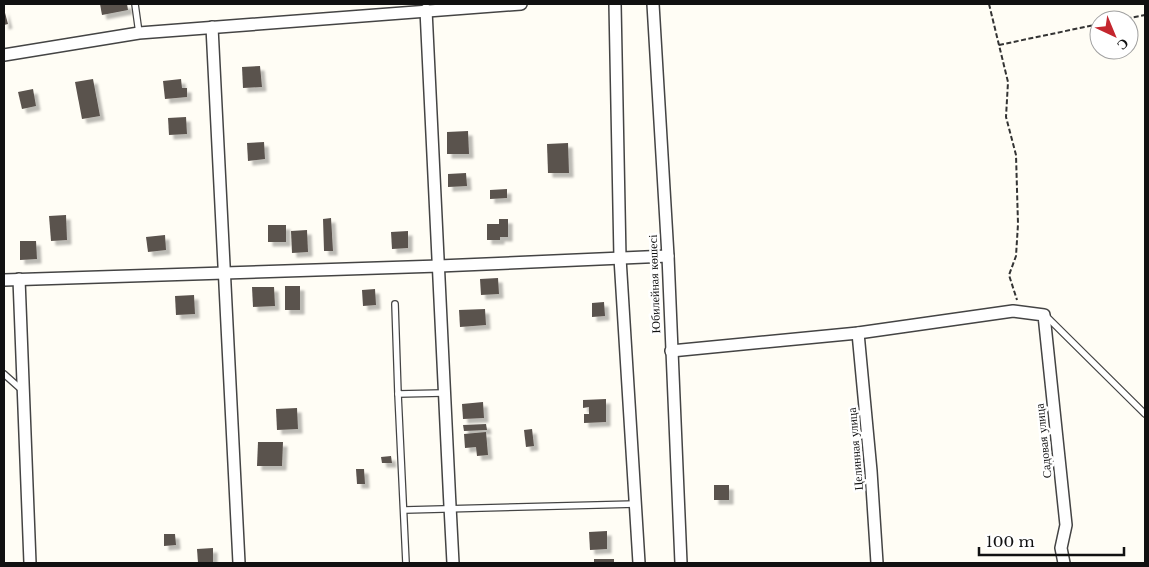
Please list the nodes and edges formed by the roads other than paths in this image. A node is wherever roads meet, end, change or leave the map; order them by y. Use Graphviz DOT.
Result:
graph roads {
  1 [pos="135,4"];
  2 [pos="521,4"];
  3 [pos="615,4"];
  4 [pos="653,4"];
  5 [pos="426,10"];
  6 [pos="212,27"];
  7 [pos="139,33"];
  8 [pos="4,55"];
  9 [pos="668,256"];
  10 [pos="620,258"];
  11 [pos="439,266"];
  12 [pos="225,271"];
  13 [pos="19,279"];
  14 [pos="4,280"];
  15 [pos="395,304"];
  16 [pos="1044,315"];
  17 [pos="858,333"];
  18 [pos="671,352"];
  19 [pos="4,374"];
  20 [pos="22,390"];
  21 [pos="443,393"];
  22 [pos="398,394"];
  23 [pos="1145,414"];
  24 [pos="636,504"];
  25 [pos="405,510"];
  26 [pos="450,510"];
  27 [pos="30,563"];
  28 [pos="239,563"];
  29 [pos="406,563"];
  30 [pos="453,563"];
  31 [pos="640,563"];
  32 [pos="681,563"];
  33 [pos="877,563"];
  34 [pos="1064,563"];
  1 -- 7 [label="lane"];
  2 -- 5 [label="street"];
  3 -- 10 [label="street"];
  4 -- 9 [label="street, Юбилейная көшесі"];
  5 -- 6 [label="street"];
  5 -- 11 [label="street"];
  6 -- 7 [label="street"];
  6 -- 12 [label="street"];
  7 -- 8 [label="street"];
  9 -- 10 [label="street"];
  9 -- 18 [label="street, Юбилейная көшесі"];
  10 -- 11 [label="street"];
  10 -- 24 [label="street"];
  11 -- 12 [label="street"];
  11 -- 21 [label="street"];
  12 -- 13 [label="street"];
  12 -- 28 [label="street"];
  13 -- 14 [label="street"];
  13 -- 20 [label="street"];
  15 -- 22 [label="lane"];
  16 -- 17 [label="street"];
  16 -- 23 [label="lane"];
  16 -- 34 [label="street, Садовая улица"];
  17 -- 18 [label="street"];
  17 -- 33 [label="street, Целинная улица"];
  18 -- 32 [label="street, Юбилейная көшесі"];
  19 -- 20 [label="lane"];
  20 -- 27 [label="street"];
  21 -- 22 [label="lane"];
  21 -- 26 [label="street"];
  22 -- 25 [label="lane"];
  24 -- 26 [label="lane"];
  24 -- 31 [label="street"];
  25 -- 26 [label="lane"];
  25 -- 29 [label="lane"];
  26 -- 30 [label="street"];
}
